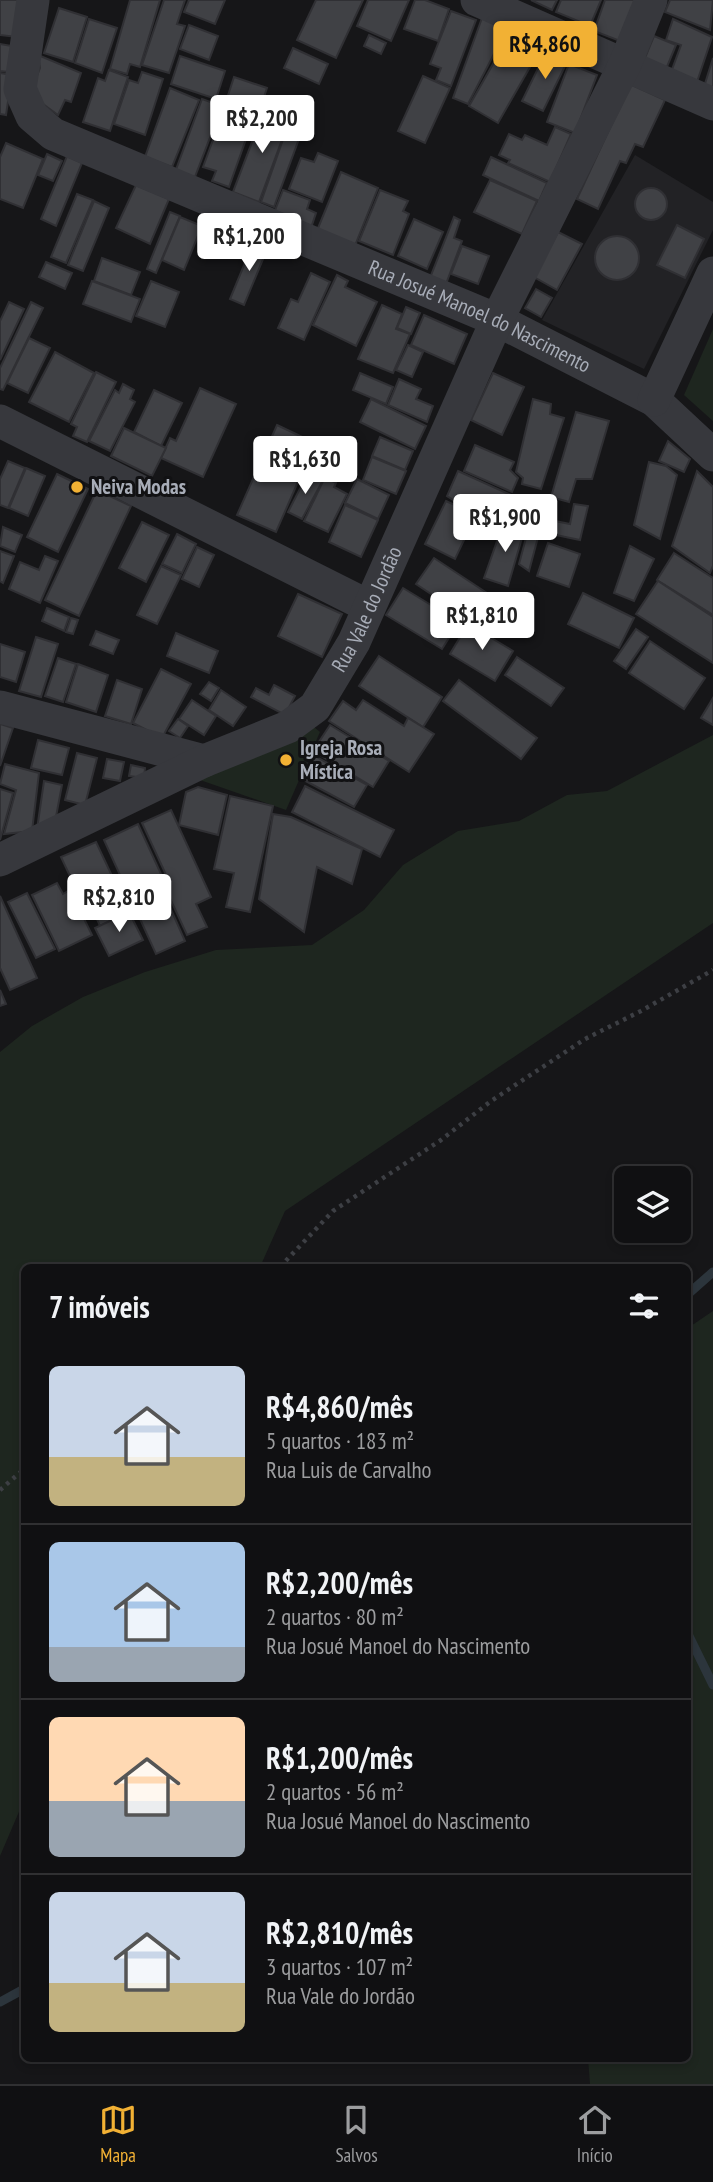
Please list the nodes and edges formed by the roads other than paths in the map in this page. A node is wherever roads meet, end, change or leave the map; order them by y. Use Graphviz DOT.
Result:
graph roads {
  1 [pos="33,0"];
  2 [pos="477,0"];
  3 [pos="651,0"];
  4 [pos="625,64"];
  5 [pos="713,104"];
  6 [pos="713,273"];
  7 [pos="497,320"];
  8 [pos="654,401"];
  9 [pos="0,421"];
  10 [pos="713,454"];
  11 [pos="368,606"];
  12 [pos="0,706"];
  13 [pos="204,761"];
  14 [pos="0,860"];
  1 -- 7 [label="street, Rua Josué Manoel do Nascimento"];
  2 -- 4 [label="street"];
  3 -- 4 [label="street, Rua Vale do Jordão"];
  4 -- 5 [label="street"];
  4 -- 7 [label="street, Rua Vale do Jordão"];
  6 -- 8 [label="street"];
  7 -- 8 [label="street, Rua Josué Manoel do Nascimento"];
  7 -- 11 [label="street, Rua Vale do Jordão"];
  8 -- 10 [label="street, Rua Josué Manoel do Nascimento"];
  9 -- 11 [label="street"];
  11 -- 13 [label="street, Rua Vale do Jordão"];
  12 -- 13 [label="street"];
  13 -- 14 [label="street, Rua Vale do Jordão"];
}
